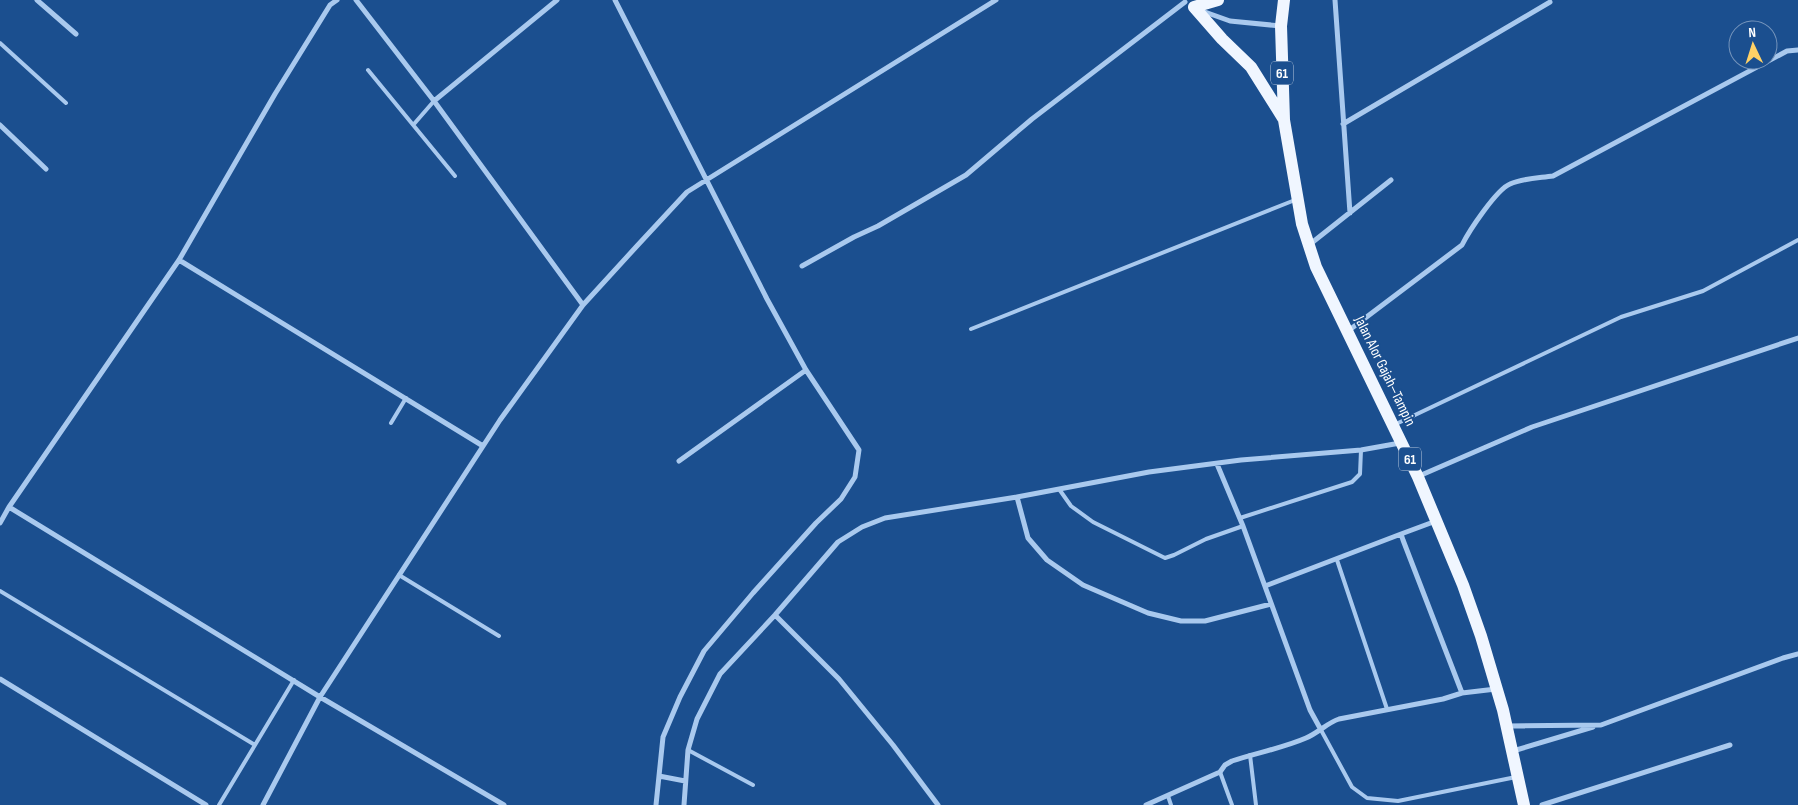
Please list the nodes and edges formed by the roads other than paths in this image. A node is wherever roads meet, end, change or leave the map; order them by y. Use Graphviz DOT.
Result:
graph roads {
  1 [pos="37,0"];
  2 [pos="337,0"];
  3 [pos="356,0"];
  4 [pos="557,0"];
  5 [pos="614,0"];
  6 [pos="996,0"];
  7 [pos="1218,0"];
  8 [pos="1284,0"];
  9 [pos="1336,0"];
  10 [pos="1550,2"];
  11 [pos="1187,3"];
  12 [pos="1281,26"];
  13 [pos="76,34"];
  14 [pos="0,43"];
  15 [pos="1798,50"];
  16 [pos="368,70"];
  17 [pos="434,101"];
  18 [pos="66,103"];
  19 [pos="1284,120"];
  20 [pos="414,124"];
  21 [pos="1343,124"];
  22 [pos="0,125"];
  23 [pos="46,169"];
  24 [pos="455,176"];
  25 [pos="707,180"];
  26 [pos="1391,180"];
  27 [pos="1297,199"];
  28 [pos="1350,213"];
  29 [pos="1798,240"];
  30 [pos="1308,245"];
  31 [pos="178,260"];
  32 [pos="802,266"];
  33 [pos="583,305"];
  34 [pos="971,329"];
  35 [pos="1348,331"];
  36 [pos="1798,338"];
  37 [pos="806,370"];
  38 [pos="406,398"];
  39 [pos="392,422"];
  40 [pos="1394,424"];
  41 [pos="1402,443"];
  42 [pos="483,446"];
  43 [pos="1361,450"];
  44 [pos="679,460"];
  45 [pos="1217,464"];
  46 [pos="1418,476"];
  47 [pos="1059,489"];
  48 [pos="1017,497"];
  49 [pos="9,507"];
  50 [pos="1240,518"];
  51 [pos="1437,520"];
  52 [pos="0,523"];
  53 [pos="1243,526"];
  54 [pos="1401,534"];
  55 [pos="1337,560"];
  56 [pos="399,575"];
  57 [pos="1265,586"];
  58 [pos="0,591"];
  59 [pos="1271,604"];
  60 [pos="775,615"];
  61 [pos="499,636"];
  62 [pos="1798,654"];
  63 [pos="0,679"];
  64 [pos="294,680"];
  65 [pos="1497,689"];
  66 [pos="1462,693"];
  67 [pos="320,697"];
  68 [pos="1387,710"];
  69 [pos="1601,725"];
  70 [pos="1506,726"];
  71 [pos="1321,730"];
  72 [pos="255,745"];
  73 [pos="1730,745"];
  74 [pos="688,750"];
  75 [pos="1512,751"];
  76 [pos="1250,755"];
  77 [pos="1220,772"];
  78 [pos="659,776"];
  79 [pos="1518,777"];
  80 [pos="685,781"];
  81 [pos="753,785"];
  82 [pos="1168,796"];
  83 [pos="206,805"];
  84 [pos="219,805"];
  85 [pos="263,805"];
  86 [pos="504,805"];
  87 [pos="656,805"];
  88 [pos="684,805"];
  89 [pos="938,805"];
  90 [pos="1146,805"];
  91 [pos="1170,805"];
  92 [pos="1232,805"];
  93 [pos="1256,805"];
  94 [pos="1524,805"];
  95 [pos="1542,805"];
  1 -- 13 [label="street"];
  2 -- 31 [label="street"];
  3 -- 17 [label="street"];
  4 -- 17 [label="street"];
  5 -- 25 [label="street"];
  6 -- 25 [label="street"];
  7 -- 11 [label="main road"];
  8 -- 12 [label="main road, Jalan Alor Gajah–Tampin / 61"];
  9 -- 21 [label="street"];
  10 -- 21 [label="street"];
  11 -- 12 [label="street"];
  11 -- 19 [label="main road"];
  11 -- 32 [label="street"];
  12 -- 19 [label="main road, Jalan Alor Gajah–Tampin / 61"];
  14 -- 18 [label="lane"];
  15 -- 35 [label="street"];
  16 -- 20 [label="lane"];
  17 -- 20 [label="lane"];
  17 -- 33 [label="street"];
  19 -- 27 [label="main road, Jalan Alor Gajah–Tampin / 61"];
  20 -- 24 [label="lane"];
  21 -- 28 [label="street"];
  22 -- 23 [label="street"];
  25 -- 33 [label="street"];
  25 -- 37 [label="street"];
  26 -- 28 [label="street"];
  27 -- 30 [label="main road, Jalan Alor Gajah–Tampin / 61"];
  27 -- 34 [label="lane"];
  28 -- 30 [label="street"];
  29 -- 40 [label="lane"];
  30 -- 35 [label="main road, Jalan Alor Gajah–Tampin / 61"];
  31 -- 38 [label="street"];
  31 -- 49 [label="street"];
  33 -- 42 [label="street"];
  35 -- 40 [label="main road, Jalan Alor Gajah–Tampin / 61"];
  36 -- 46 [label="street"];
  37 -- 44 [label="street"];
  37 -- 78 [label="street"];
  38 -- 39 [label="lane"];
  38 -- 42 [label="street"];
  40 -- 41 [label="main road, Jalan Alor Gajah–Tampin / 61"];
  41 -- 43 [label="street"];
  41 -- 46 [label="main road, Jalan Alor Gajah–Tampin / 61"];
  42 -- 56 [label="street"];
  43 -- 45 [label="street"];
  43 -- 50 [label="lane"];
  45 -- 47 [label="street"];
  45 -- 50 [label="street"];
  46 -- 51 [label="main road, Jalan Alor Gajah–Tampin / 61"];
  47 -- 48 [label="street"];
  47 -- 53 [label="lane"];
  48 -- 59 [label="street"];
  48 -- 60 [label="street"];
  49 -- 52 [label="street"];
  49 -- 64 [label="street"];
  50 -- 53 [label="street"];
  51 -- 54 [label="street"];
  51 -- 65 [label="main road, Jalan Alor Gajah–Tampin / 61"];
  53 -- 57 [label="street"];
  54 -- 55 [label="street"];
  54 -- 66 [label="street"];
  55 -- 57 [label="street"];
  55 -- 68 [label="lane"];
  56 -- 61 [label="lane"];
  56 -- 67 [label="street"];
  57 -- 59 [label="street"];
  58 -- 72 [label="lane"];
  59 -- 71 [label="street"];
  60 -- 74 [label="street"];
  60 -- 89 [label="street"];
  62 -- 69 [label="street"];
  63 -- 83 [label="street"];
  64 -- 67 [label="street"];
  64 -- 72 [label="lane"];
  65 -- 66 [label="street"];
  65 -- 70 [label="main road, Jalan Alor Gajah–Tampin / 61"];
  66 -- 68 [label="street"];
  67 -- 85 [label="street"];
  67 -- 86 [label="street"];
  68 -- 71 [label="street"];
  69 -- 70 [label="street"];
  69 -- 75 [label="street"];
  70 -- 75 [label="main road, Jalan Alor Gajah–Tampin / 61"];
  71 -- 76 [label="street"];
  71 -- 79 [label="lane"];
  72 -- 84 [label="lane"];
  73 -- 95 [label="street"];
  74 -- 80 [label="street"];
  74 -- 81 [label="lane"];
  75 -- 79 [label="main road, Jalan Alor Gajah–Tampin / 61"];
  76 -- 77 [label="street"];
  76 -- 93 [label="lane"];
  77 -- 82 [label="street"];
  77 -- 92 [label="lane"];
  78 -- 80 [label="street"];
  78 -- 87 [label="street"];
  79 -- 94 [label="main road, Jalan Alor Gajah–Tampin / 61"];
  80 -- 88 [label="street"];
  82 -- 90 [label="street"];
  82 -- 91 [label="lane"];
}
